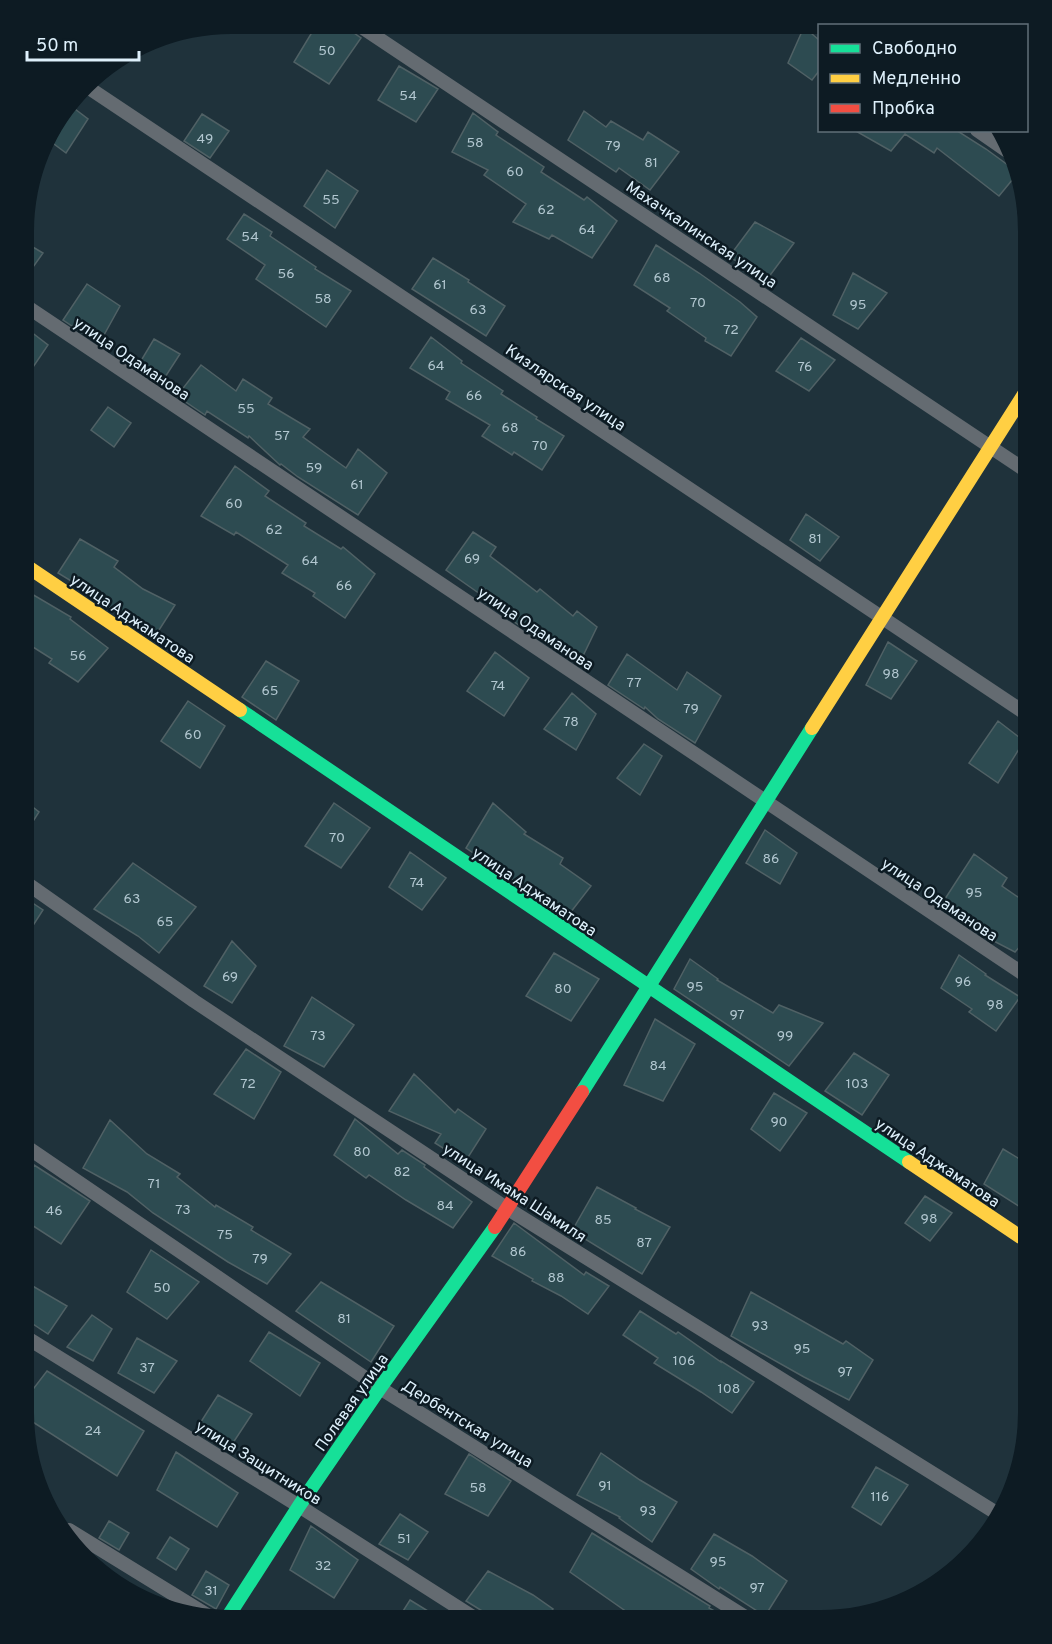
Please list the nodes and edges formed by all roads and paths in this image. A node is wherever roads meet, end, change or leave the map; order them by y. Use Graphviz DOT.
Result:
graph roads {
  1 [pos="372,34"];
  2 [pos="93,91"];
  3 [pos="980,132"];
  4 [pos="996,144"];
  5 [pos="34,311"];
  6 [pos="1018,404"];
  7 [pos="991,447"];
  8 [pos="1018,465"];
  9 [pos="34,571"];
  10 [pos="883,618"];
  11 [pos="1018,708"];
  12 [pos="766,802"];
  13 [pos="34,888"];
  14 [pos="1017,970"];
  15 [pos="648,987"];
  16 [pos="34,1152"];
  17 [pos="508,1209"];
  18 [pos="1017,1235"];
  19 [pos="34,1342"];
  20 [pos="380,1388"];
  21 [pos="299,1506"];
  22 [pos="991,1510"];
  23 [pos="76,1535"];
  24 [pos="191,1605"];
  25 [pos="232,1610"];
  26 [pos="462,1610"];
  27 [pos="734,1610"];
  1 -- 7 [label="street, Махачкалинская улица"];
  2 -- 10 [label="street, Кизлярская улица"];
  3 -- 4 [label="street"];
  5 -- 12 [label="street, улица Одаманова"];
  6 -- 7 [label="street, Полевая улица"];
  7 -- 8 [label="street, Махачкалинская улица"];
  7 -- 10 [label="street, Полевая улица"];
  9 -- 15 [label="street, улица Аджаматова"];
  10 -- 11 [label="street, Кизлярская улица"];
  10 -- 12 [label="street, Полевая улица"];
  12 -- 14 [label="street, улица Одаманова"];
  12 -- 15 [label="street, Полевая улица"];
  13 -- 17 [label="street, улица Имама Шамиля"];
  15 -- 17 [label="street, Полевая улица"];
  15 -- 18 [label="street, улица Аджаматова"];
  16 -- 20 [label="street, Дербентская улица"];
  17 -- 20 [label="street, Полевая улица"];
  17 -- 22 [label="street, улица Имама Шамиля"];
  19 -- 21 [label="street, улица Защитников"];
  20 -- 21 [label="street, Полевая улица"];
  20 -- 27 [label="street, Дербентская улица"];
  21 -- 25 [label="street, Полевая улица"];
  21 -- 26 [label="street, улица Защитников"];
  23 -- 24 [label="street"];
}
